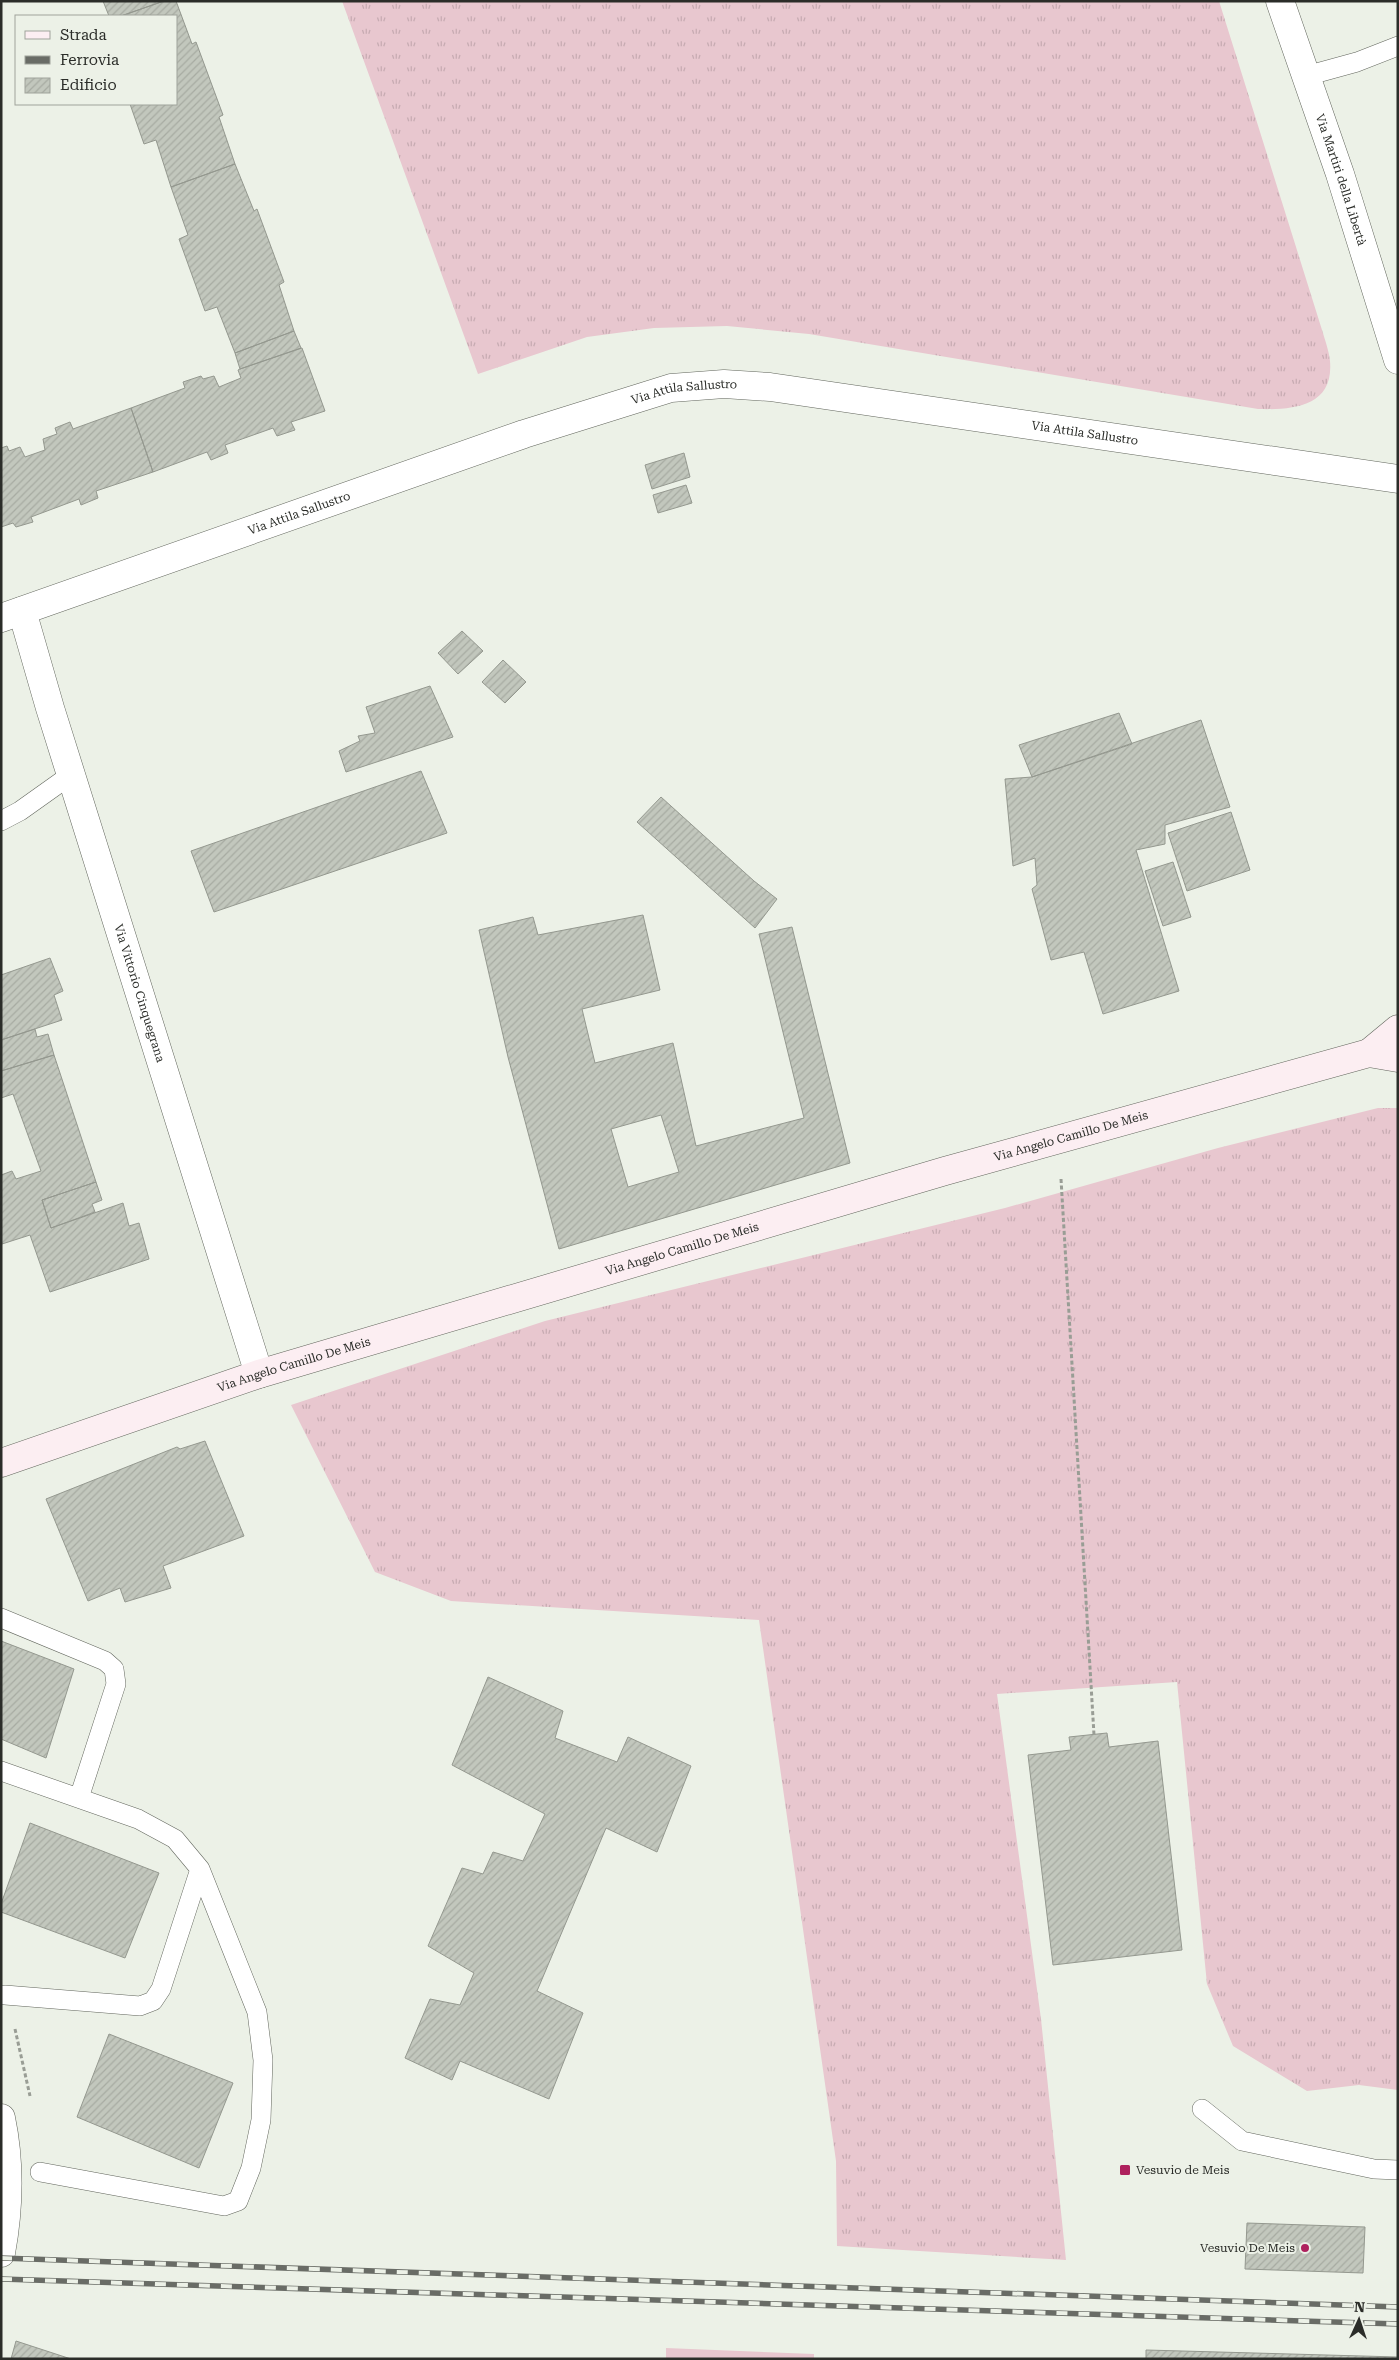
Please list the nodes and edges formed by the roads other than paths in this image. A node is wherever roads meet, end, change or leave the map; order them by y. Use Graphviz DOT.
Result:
graph roads {
  1 [pos="1280,1"];
  2 [pos="1398,46"];
  3 [pos="1306,76"];
  4 [pos="1398,360"];
  5 [pos="1398,479"];
  6 [pos="11,615"];
  7 [pos="72,774"];
  8 [pos="1,821"];
  9 [pos="1398,1029"];
  10 [pos="1369,1054"];
  11 [pos="1398,1058"];
  12 [pos="259,1374"];
  13 [pos="1,1462"];
  14 [pos="1,1618"];
  15 [pos="1,1771"];
  16 [pos="79,1798"];
  17 [pos="200,1869"];
  18 [pos="5,1995"];
  19 [pos="1202,2110"];
  20 [pos="1,2118"];
  21 [pos="1398,2170"];
  22 [pos="40,2172"];
  23 [pos="1,2253"];
  1 -- 3 [label="street, Via Martiri della Libertà"];
  2 -- 3 [label="lane"];
  3 -- 4 [label="street, Via Martiri della Libertà"];
  5 -- 6 [label="street, Via Attila Sallustro"];
  6 -- 7 [label="street, Via Vittorio Cinquegrana"];
  7 -- 8 [label="lane"];
  7 -- 12 [label="street, Via Vittorio Cinquegrana"];
  9 -- 10 [label="street, Via Angelo Camillo De Meis"];
  10 -- 11 [label="street, Via Angelo Camillo De Meis"];
  10 -- 12 [label="street, Via Angelo Camillo De Meis"];
  12 -- 13 [label="street, Via Angelo Camillo De Meis"];
  14 -- 16 [label="lane"];
  15 -- 16 [label="lane"];
  16 -- 17 [label="lane"];
  17 -- 18 [label="lane"];
  17 -- 22 [label="lane"];
  19 -- 21 [label="lane"];
  20 -- 23 [label="street"];
}
